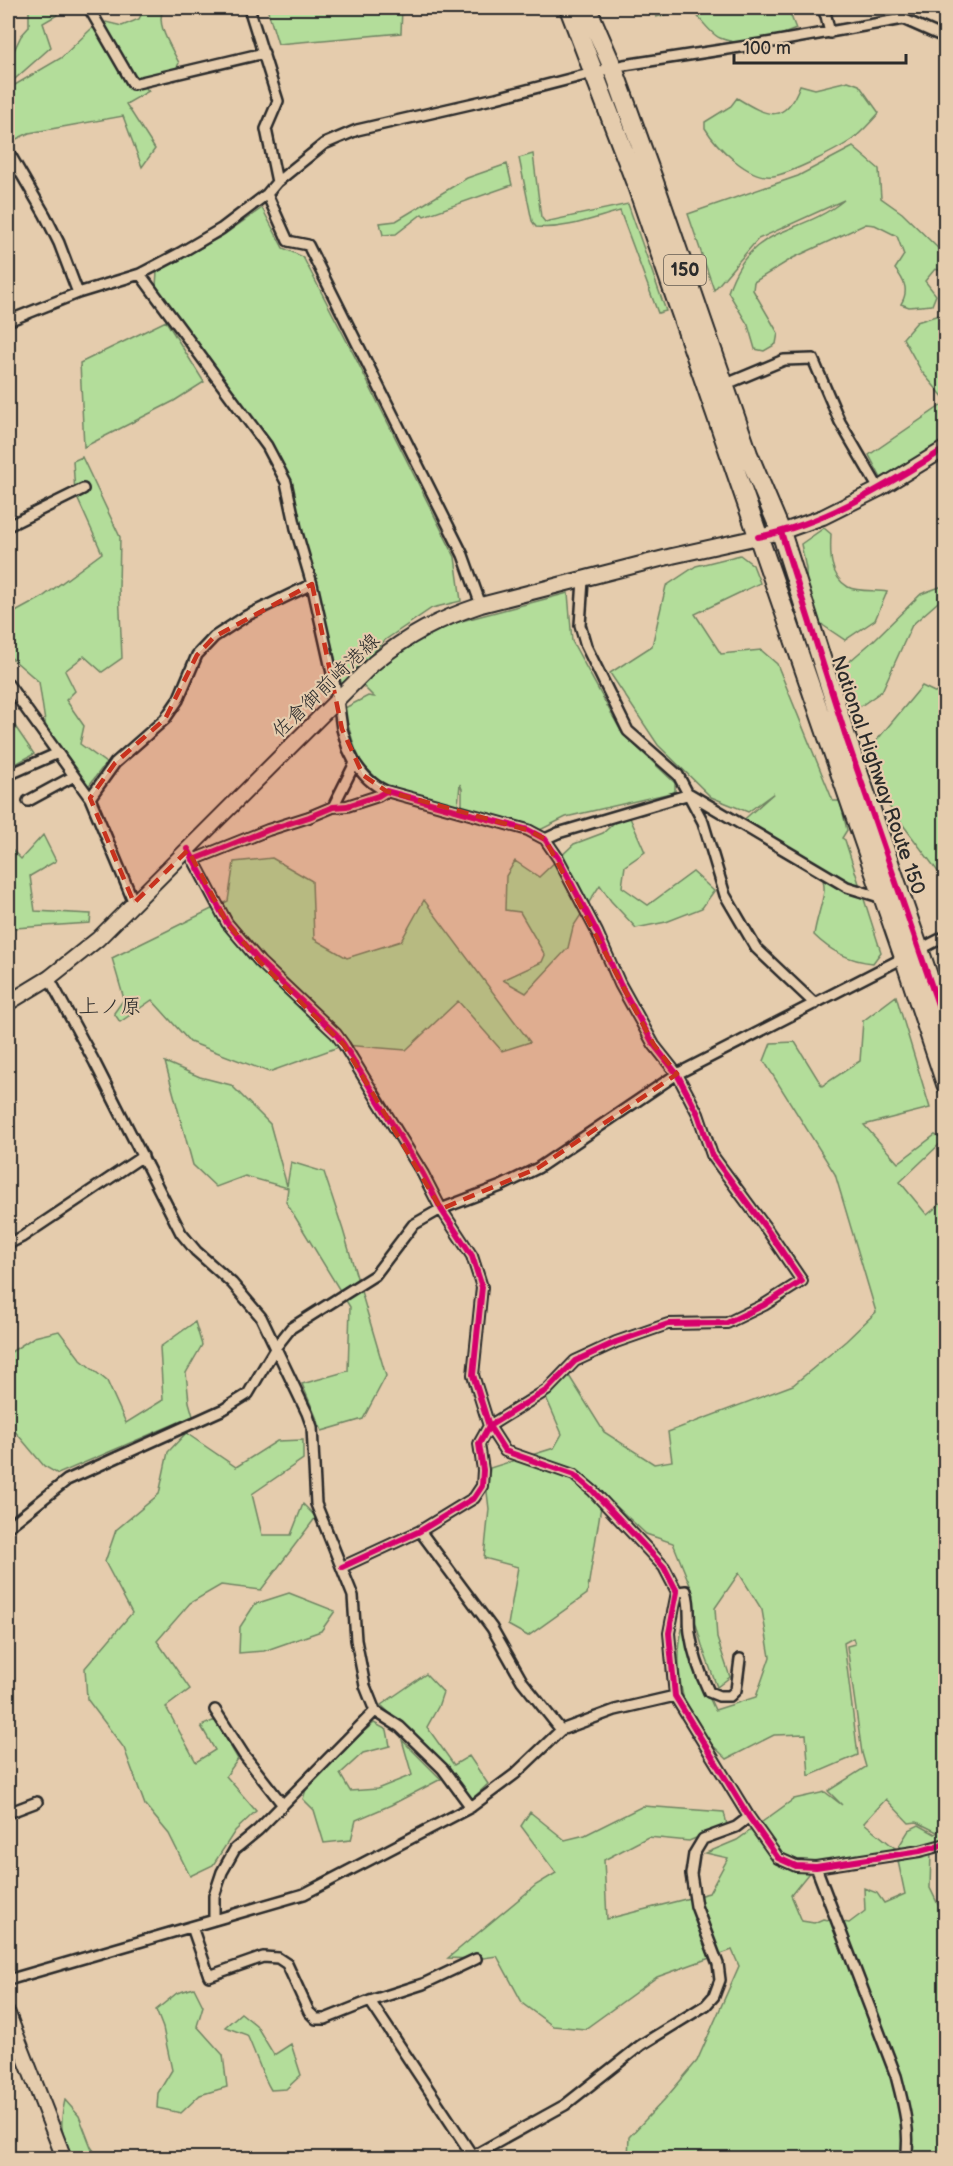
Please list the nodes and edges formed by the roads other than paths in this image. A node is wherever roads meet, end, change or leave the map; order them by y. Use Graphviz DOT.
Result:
graph roads {
  1 [pos="89,8"];
  2 [pos="249,8"];
  3 [pos="569,8"];
  4 [pos="587,8"];
  5 [pos="822,8"];
  6 [pos="898,8"];
  7 [pos="903,20"];
  8 [pos="830,33"];
  9 [pos="944,34"];
  10 [pos="264,53"];
  11 [pos="613,68"];
  12 [pos="595,73"];
  13 [pos="8,151"];
  14 [pos="277,182"];
  15 [pos="267,194"];
  16 [pos="140,274"];
  17 [pos="78,292"];
  18 [pos="8,321"];
  19 [pos="724,385"];
  20 [pos="945,448"];
  21 [pos="83,489"];
  22 [pos="879,489"];
  23 [pos="8,526"];
  24 [pos="781,532"];
  25 [pos="758,537"];
  26 [pos="582,580"];
  27 [pos="312,584"];
  28 [pos="481,605"];
  29 [pos="8,684"];
  30 [pos="338,699"];
  31 [pos="58,753"];
  32 [pos="355,763"];
  33 [pos="8,774"];
  34 [pos="74,776"];
  35 [pos="386,791"];
  36 [pos="690,794"];
  37 [pos="90,798"];
  38 [pos="28,801"];
  39 [pos="333,807"];
  40 [pos="545,839"];
  41 [pos="191,855"];
  42 [pos="883,898"];
  43 [pos="134,903"];
  44 [pos="945,936"];
  45 [pos="912,953"];
  46 [pos="49,978"];
  47 [pos="8,1003"];
  48 [pos="815,1004"];
  49 [pos="945,1028"];
  50 [pos="677,1074"];
  51 [pos="945,1084"];
  52 [pos="143,1156"];
  53 [pos="441,1209"];
  54 [pos="8,1244"];
  55 [pos="276,1347"];
  56 [pos="489,1426"];
  57 [pos="8,1527"];
  58 [pos="420,1531"];
  59 [pos="342,1567"];
  60 [pos="677,1592"];
  61 [pos="740,1659"];
  62 [pos="675,1696"];
  63 [pos="215,1710"];
  64 [pos="375,1711"];
  65 [pos="561,1730"];
  66 [pos="37,1802"];
  67 [pos="283,1805"];
  68 [pos="471,1807"];
  69 [pos="8,1813"];
  70 [pos="749,1817"];
  71 [pos="945,1844"];
  72 [pos="816,1868"];
  73 [pos="214,1920"];
  74 [pos="192,1927"];
  75 [pos="476,1959"];
  76 [pos="8,1980"];
  77 [pos="370,2001"];
  78 [pos="8,2014"];
  79 [pos="474,2157"];
  80 [pos="64,2158"];
  81 [pos="906,2158"];
  1 -- 10 [label="street"];
  2 -- 10 [label="street"];
  3 -- 12 [label="highway, National Highway Route 150 / 150"];
  4 -- 11 [label="highway, National Highway Route 150 / 150"];
  5 -- 8 [label="street"];
  6 -- 7 [label="street"];
  7 -- 8 [label="street"];
  7 -- 9 [label="street"];
  8 -- 11 [label="street"];
  10 -- 14 [label="street"];
  11 -- 12 [label="street"];
  11 -- 19 [label="highway, National Highway Route 150 / 150"];
  12 -- 14 [label="street"];
  12 -- 25 [label="highway, National Highway Route 150 / 150"];
  13 -- 17 [label="street"];
  14 -- 15 [label="street"];
  15 -- 16 [label="street"];
  15 -- 28 [label="street"];
  16 -- 17 [label="street"];
  16 -- 27 [label="street"];
  17 -- 18 [label="street"];
  19 -- 22 [label="street"];
  19 -- 24 [label="highway, National Highway Route 150 / 150"];
  20 -- 22 [label="main road, 佐倉御前崎港線"];
  21 -- 23 [label="street"];
  22 -- 24 [label="main road, 佐倉御前崎港線"];
  24 -- 25 [label="main road, 佐倉御前崎港線"];
  24 -- 45 [label="highway, National Highway Route 150 / 150"];
  25 -- 26 [label="main road, 佐倉御前崎港線"];
  25 -- 42 [label="highway, National Highway Route 150 / 150"];
  26 -- 28 [label="main road, 佐倉御前崎港線"];
  26 -- 36 [label="street"];
  27 -- 30 [label="street"];
  27 -- 37 [label="street"];
  28 -- 30 [label="main road, 佐倉御前崎港線"];
  29 -- 31 [label="street"];
  30 -- 32 [label="street"];
  30 -- 41 [label="main road, 佐倉御前崎港線"];
  31 -- 33 [label="street"];
  31 -- 34 [label="street"];
  32 -- 35 [label="street"];
  32 -- 39 [label="street"];
  34 -- 37 [label="street"];
  34 -- 38 [label="street"];
  35 -- 39 [label="street"];
  35 -- 40 [label="street"];
  36 -- 40 [label="street"];
  36 -- 42 [label="street"];
  36 -- 48 [label="street"];
  37 -- 43 [label="street"];
  39 -- 41 [label="street"];
  40 -- 50 [label="street"];
  41 -- 43 [label="main road, 佐倉御前崎港線"];
  41 -- 53 [label="street"];
  42 -- 45 [label="highway, National Highway Route 150 / 150"];
  43 -- 46 [label="main road, 佐倉御前崎港線"];
  44 -- 45 [label="street"];
  45 -- 48 [label="street"];
  45 -- 49 [label="highway, National Highway Route 150 / 150"];
  45 -- 51 [label="highway, National Highway Route 150 / 150"];
  46 -- 47 [label="main road, 佐倉御前崎港線"];
  46 -- 52 [label="street"];
  48 -- 50 [label="street"];
  50 -- 53 [label="street"];
  50 -- 56 [label="street"];
  52 -- 54 [label="street"];
  52 -- 55 [label="street"];
  53 -- 55 [label="street"];
  53 -- 56 [label="street"];
  55 -- 57 [label="street"];
  55 -- 59 [label="street"];
  56 -- 58 [label="street"];
  56 -- 60 [label="street"];
  58 -- 59 [label="street"];
  58 -- 65 [label="street"];
  59 -- 64 [label="street"];
  60 -- 61 [label="street"];
  60 -- 62 [label="street"];
  62 -- 65 [label="street"];
  62 -- 70 [label="street"];
  63 -- 67 [label="street"];
  64 -- 67 [label="street"];
  64 -- 68 [label="street"];
  65 -- 68 [label="street"];
  66 -- 69 [label="street"];
  67 -- 73 [label="street"];
  68 -- 73 [label="street"];
  70 -- 72 [label="street"];
  70 -- 79 [label="street"];
  71 -- 72 [label="street"];
  72 -- 81 [label="street"];
  73 -- 74 [label="street"];
  74 -- 76 [label="street"];
  74 -- 77 [label="street"];
  75 -- 77 [label="street"];
  77 -- 79 [label="street"];
  78 -- 80 [label="main road"];
}
